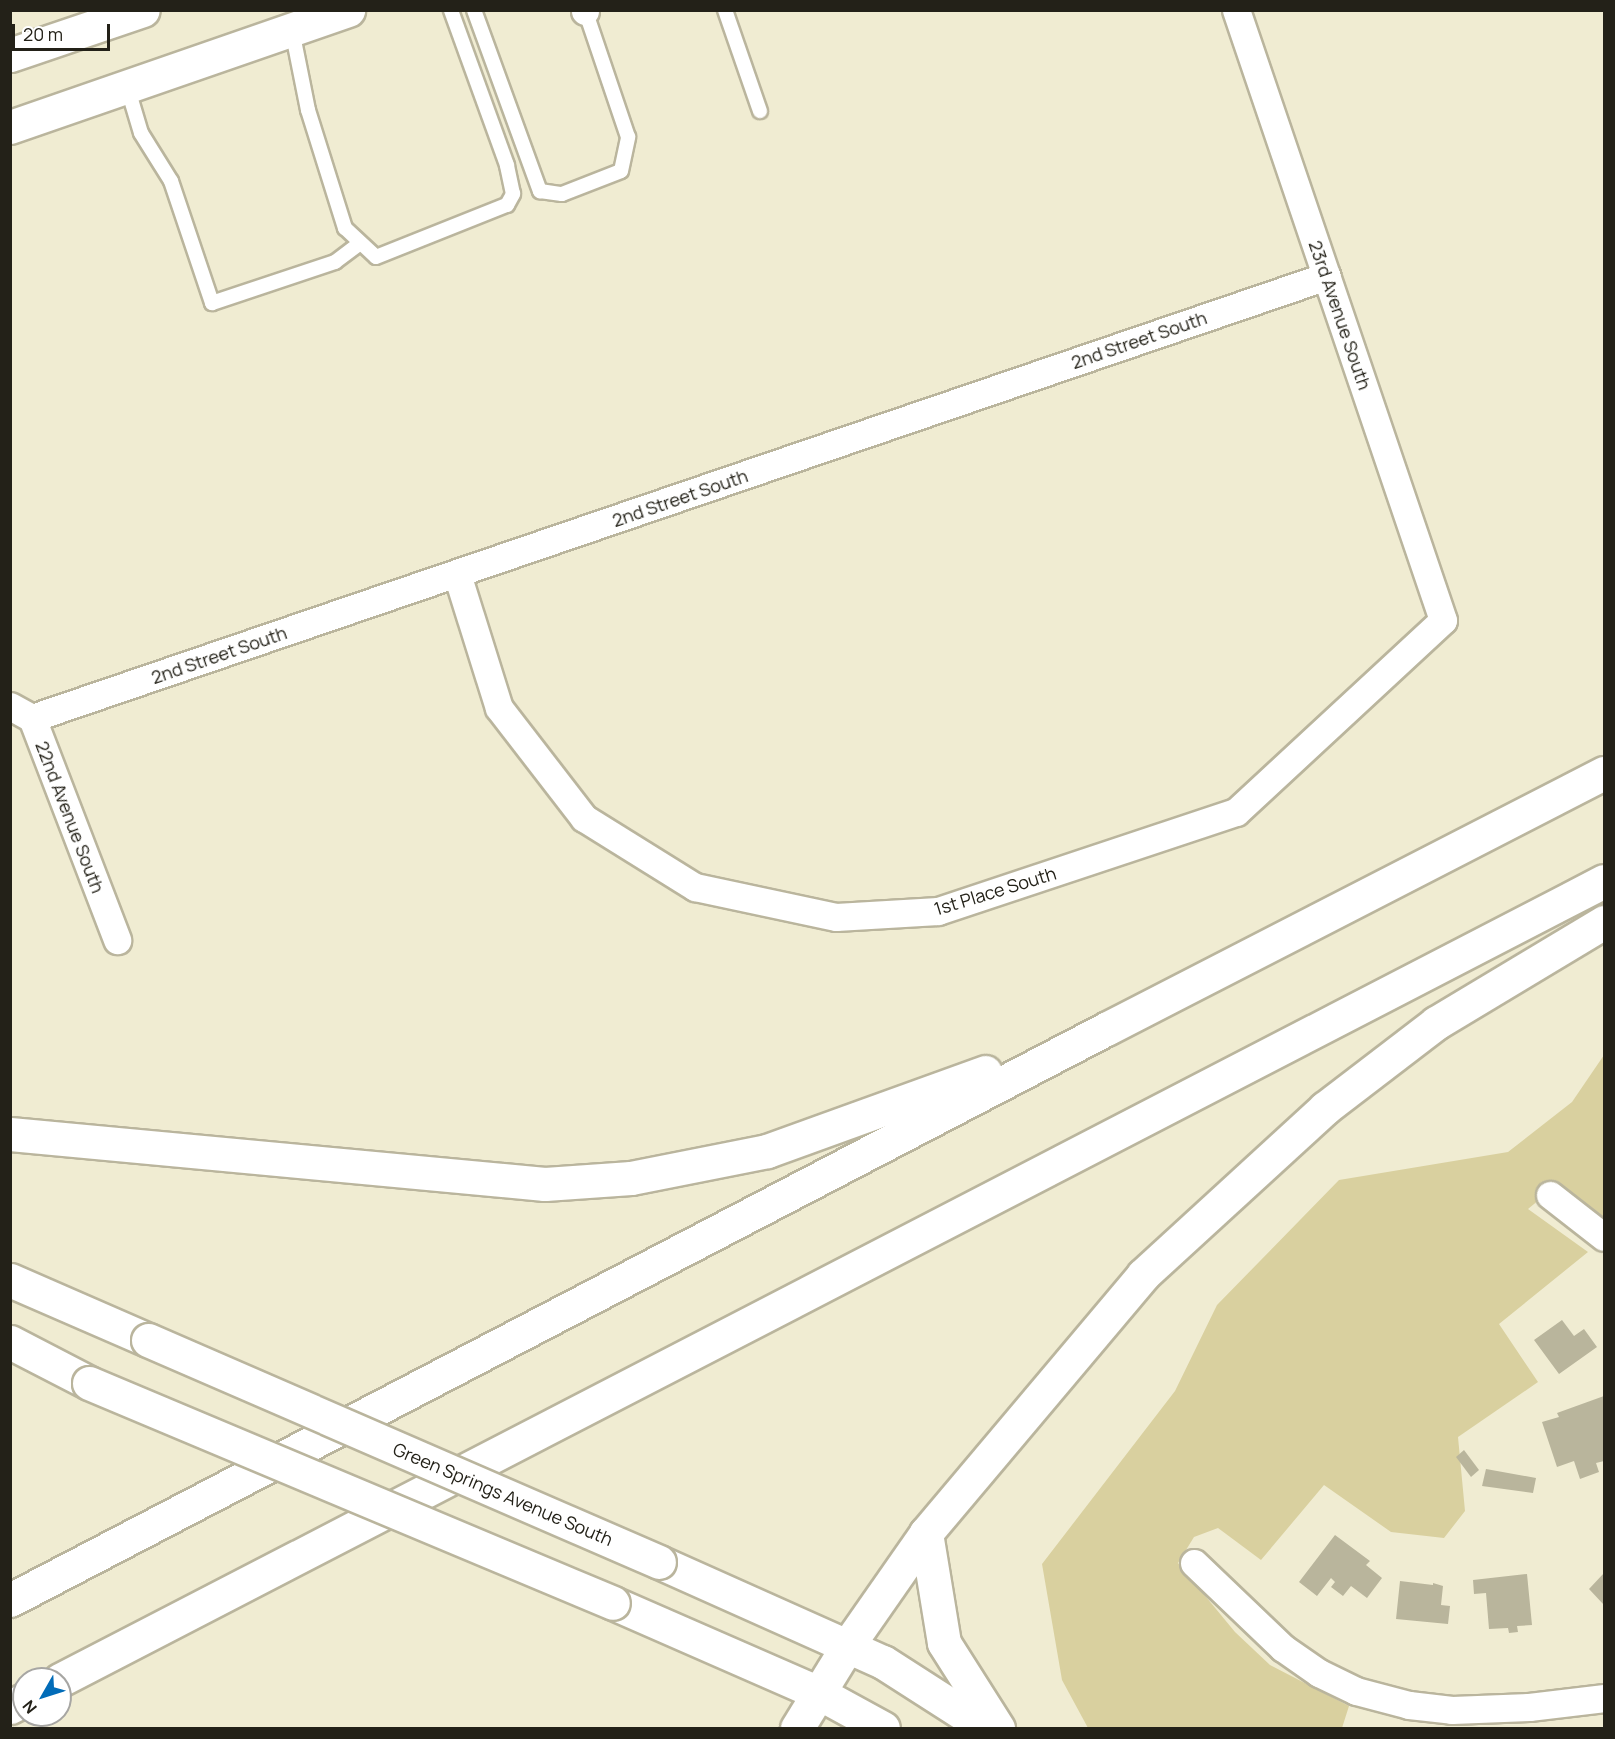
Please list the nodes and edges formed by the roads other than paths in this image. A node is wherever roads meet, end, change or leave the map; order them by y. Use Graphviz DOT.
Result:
graph roads {
  1 [pos="143,10"];
  2 [pos="348,10"];
  3 [pos="451,10"];
  4 [pos="474,10"];
  5 [pos="724,10"];
  6 [pos="1236,10"];
  7 [pos="585,11"];
  8 [pos="292,30"];
  9 [pos="10,55"];
  10 [pos="127,86"];
  11 [pos="760,111"];
  12 [pos="10,127"];
  13 [pos="360,243"];
  14 [pos="1327,276"];
  15 [pos="458,574"];
  16 [pos="1443,620"];
  17 [pos="21,712"];
  18 [pos="1605,772"];
  19 [pos="1605,881"];
  20 [pos="1605,922"];
  21 [pos="117,940"];
  22 [pos="1106,1029"];
  23 [pos="10,1134"];
  24 [pos="1550,1195"];
  25 [pos="1605,1238"];
  26 [pos="10,1280"];
  27 [pos="10,1342"];
  28 [pos="927,1533"];
  29 [pos="1194,1563"];
  30 [pos="10,1600"];
  31 [pos="848,1645"];
  32 [pos="72,1674"];
  33 [pos="818,1692"];
  34 [pos="1605,1698"];
  35 [pos="797,1728"];
  36 [pos="883,1728"];
  37 [pos="986,1728"];
  38 [pos="998,1728"];
  1 -- 9 [label="main road"];
  2 -- 8 [label="main road"];
  3 -- 13 [label="lane"];
  4 -- 7 [label="lane"];
  5 -- 11 [label="lane"];
  6 -- 14 [label="street, 23rd Avenue South"];
  8 -- 10 [label="main road"];
  8 -- 13 [label="lane"];
  10 -- 12 [label="main road"];
  10 -- 13 [label="lane"];
  14 -- 15 [label="street, 2nd Street South"];
  14 -- 16 [label="street, 23rd Avenue South"];
  15 -- 16 [label="street, 1st Place South"];
  15 -- 17 [label="street, 2nd Street South"];
  17 -- 21 [label="street, 22nd Avenue South"];
  18 -- 22 [label="main road"];
  19 -- 32 [label="main road"];
  20 -- 28 [label="main road"];
  22 -- 23 [label="main road"];
  22 -- 30 [label="main road"];
  24 -- 25 [label="street"];
  26 -- 31 [label="main road, Green Springs Avenue South, bridge"];
  27 -- 33 [label="main road, bridge"];
  28 -- 31 [label="main road"];
  28 -- 38 [label="main road"];
  29 -- 34 [label="street"];
  31 -- 33 [label="main road"];
  31 -- 37 [label="main road, Green Springs Avenue South"];
  33 -- 35 [label="main road"];
  33 -- 36 [label="main road"];
}
